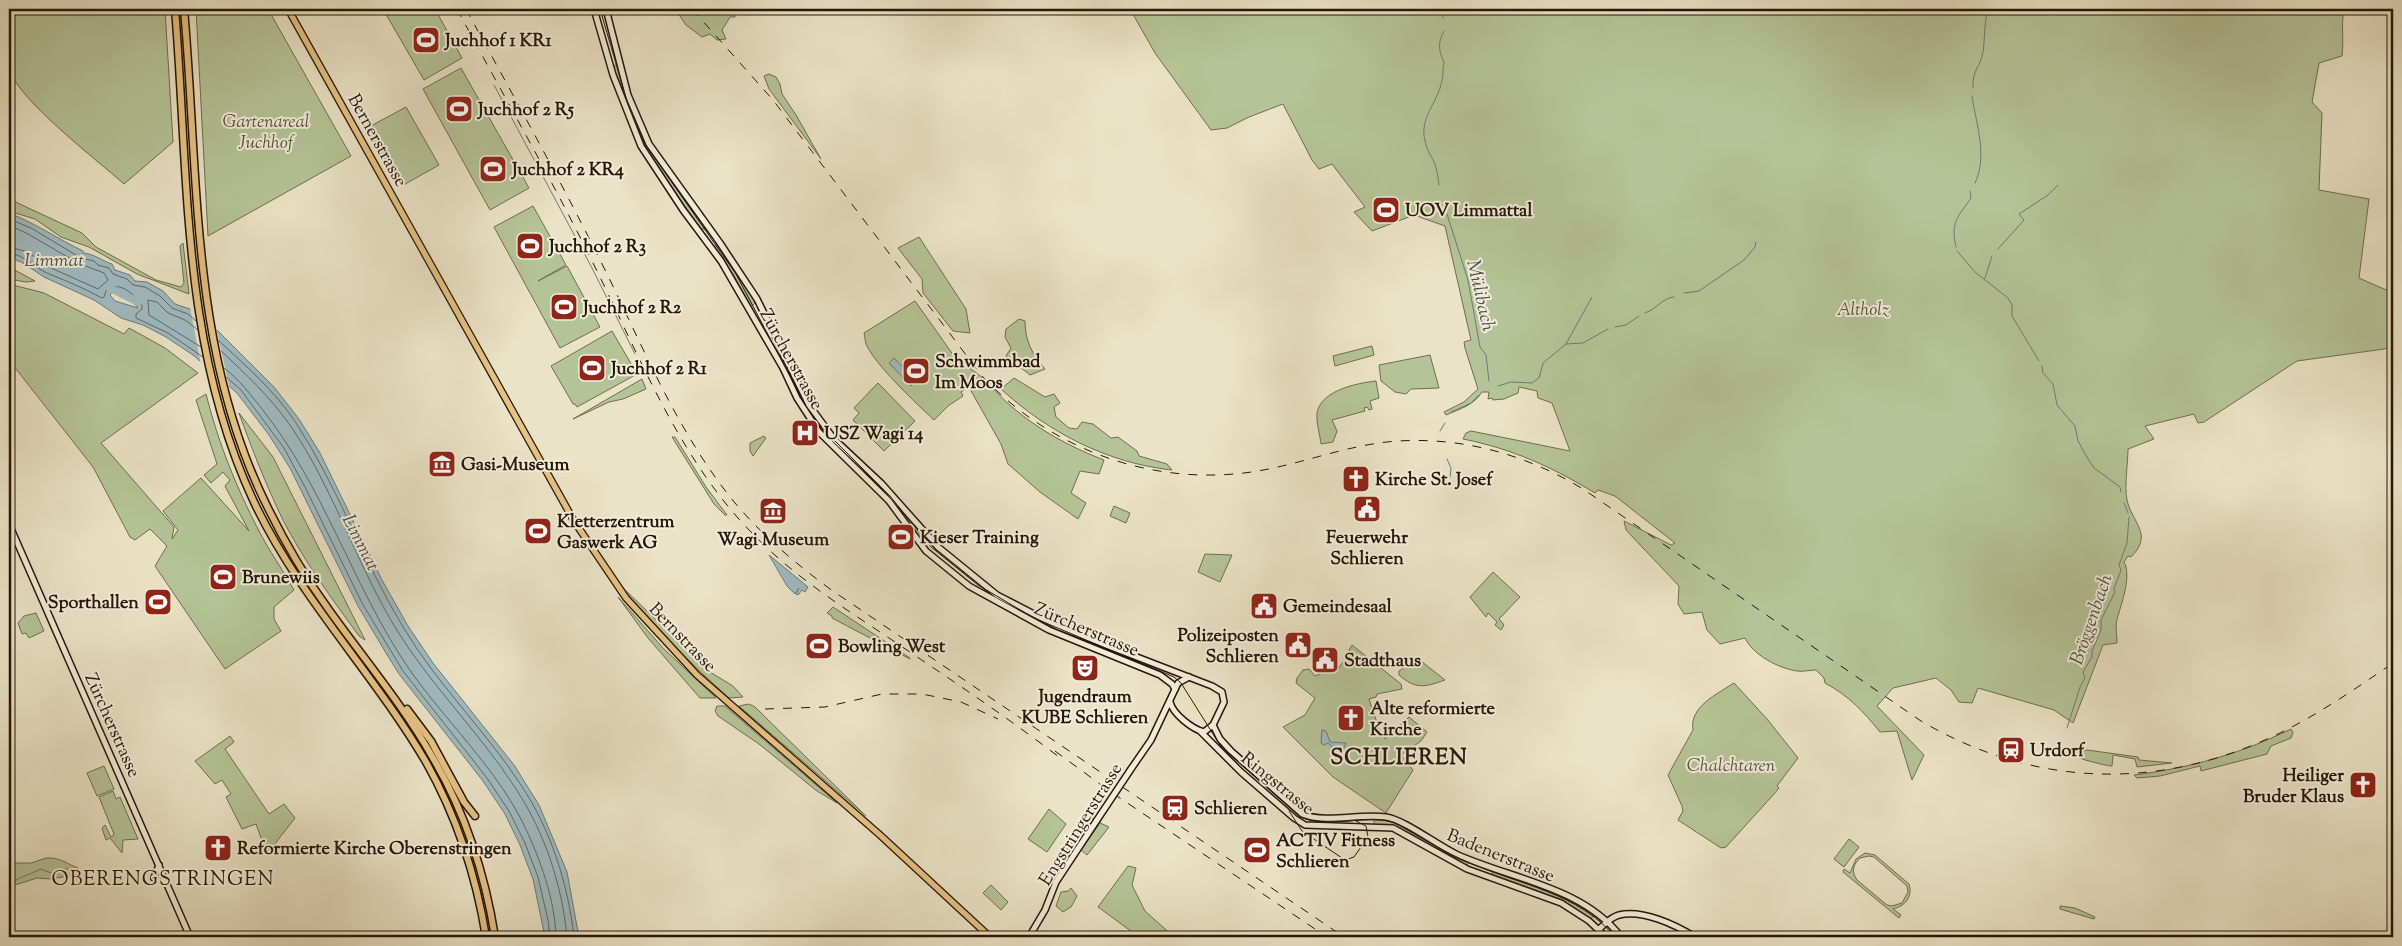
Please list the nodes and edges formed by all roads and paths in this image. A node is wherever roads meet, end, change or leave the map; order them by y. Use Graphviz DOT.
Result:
graph roads {
  1 [pos="175,9"];
  2 [pos="184,9"];
  3 [pos="288,9"];
  4 [pos="594,9"];
  5 [pos="607,11"];
  6 [pos="597,19"];
  7 [pos="710,230"];
  8 [pos="702,236"];
  9 [pos="442,285"];
  10 [pos="763,311"];
  11 [pos="752,316"];
  12 [pos="9,524"];
  13 [pos="928,537"];
  14 [pos="921,544"];
  15 [pos="349,638"];
  16 [pos="1189,677"];
  17 [pos="1175,689"];
  18 [pos="1170,702"];
  19 [pos="1174,711"];
  20 [pos="1213,725"];
  21 [pos="1157,727"];
  22 [pos="1200,732"];
  23 [pos="475,816"];
  24 [pos="1363,816"];
  25 [pos="1380,827"];
  26 [pos="160,864"];
  27 [pos="1484,864"];
  28 [pos="1477,873"];
  29 [pos="154,878"];
  30 [pos="1608,922"];
  31 [pos="1599,929"];
  32 [pos="190,937"];
  33 [pos="486,937"];
  34 [pos="495,937"];
  35 [pos="990,937"];
  36 [pos="1029,937"];
  37 [pos="1606,937"];
  38 [pos="1622,937"];
  39 [pos="1695,937"];
  40 [pos="1892,937"];
  41 [pos="1919,937"];
  1 -- 33 [label="highway"];
  2 -- 15 [label="highway"];
  3 -- 9 [label="main road, Bernerstrasse"];
  4 -- 6 [label="main road, Zürcherstrasse"];
  5 -- 6 [label="main road"];
  5 -- 7 [label="main road, Zürcherstrasse"];
  6 -- 8 [label="main road, Zürcherstrasse"];
  7 -- 8 [label="main road"];
  7 -- 10 [label="main road, Zürcherstrasse"];
  8 -- 11 [label="main road, Zürcherstrasse"];
  9 -- 35 [label="main road, Bernstrasse"];
  10 -- 11 [label="main road"];
  10 -- 13 [label="main road, Zürcherstrasse"];
  11 -- 14 [label="main road, Zürcherstrasse"];
  12 -- 26 [label="main road, Zürcherstrasse"];
  13 -- 14 [label="main road"];
  13 -- 16 [label="main road, Zürcherstrasse"];
  14 -- 17 [label="main road, Zürcherstrasse"];
  15 -- 23 [label="highway"];
  15 -- 34 [label="highway"];
  16 -- 17 [label="main road"];
  16 -- 20 [label="main road, Zürcherstrasse"];
  17 -- 18 [label="main road"];
  18 -- 19 [label="main road"];
  18 -- 21 [label="main road, Engstringerstrasse"];
  19 -- 21 [label="main road, Engstringerstrasse"];
  19 -- 22 [label="main road, Ringstrasse"];
  20 -- 22 [label="main road"];
  20 -- 24 [label="main road, Ringstrasse"];
  21 -- 36 [label="main road, Engstringerstrasse, bridge"];
  22 -- 25 [label="main road, Ringstrasse"];
  24 -- 27 [label="main road, Badenerstrasse"];
  25 -- 28 [label="main road, Badenerstrasse"];
  26 -- 29 [label="main road"];
  26 -- 32 [label="main road, Zürcherstrasse"];
  27 -- 28 [label="main road"];
  27 -- 30 [label="main road, Badenerstrasse"];
  28 -- 31 [label="main road, Badenerstrasse"];
  30 -- 31 [label="main road"];
  30 -- 38 [label="main road, Badenerstrasse"];
  30 -- 39 [label="main road"];
  31 -- 37 [label="main road, Badenerstrasse"];
  40 -- 41 [label="main road"];
}
